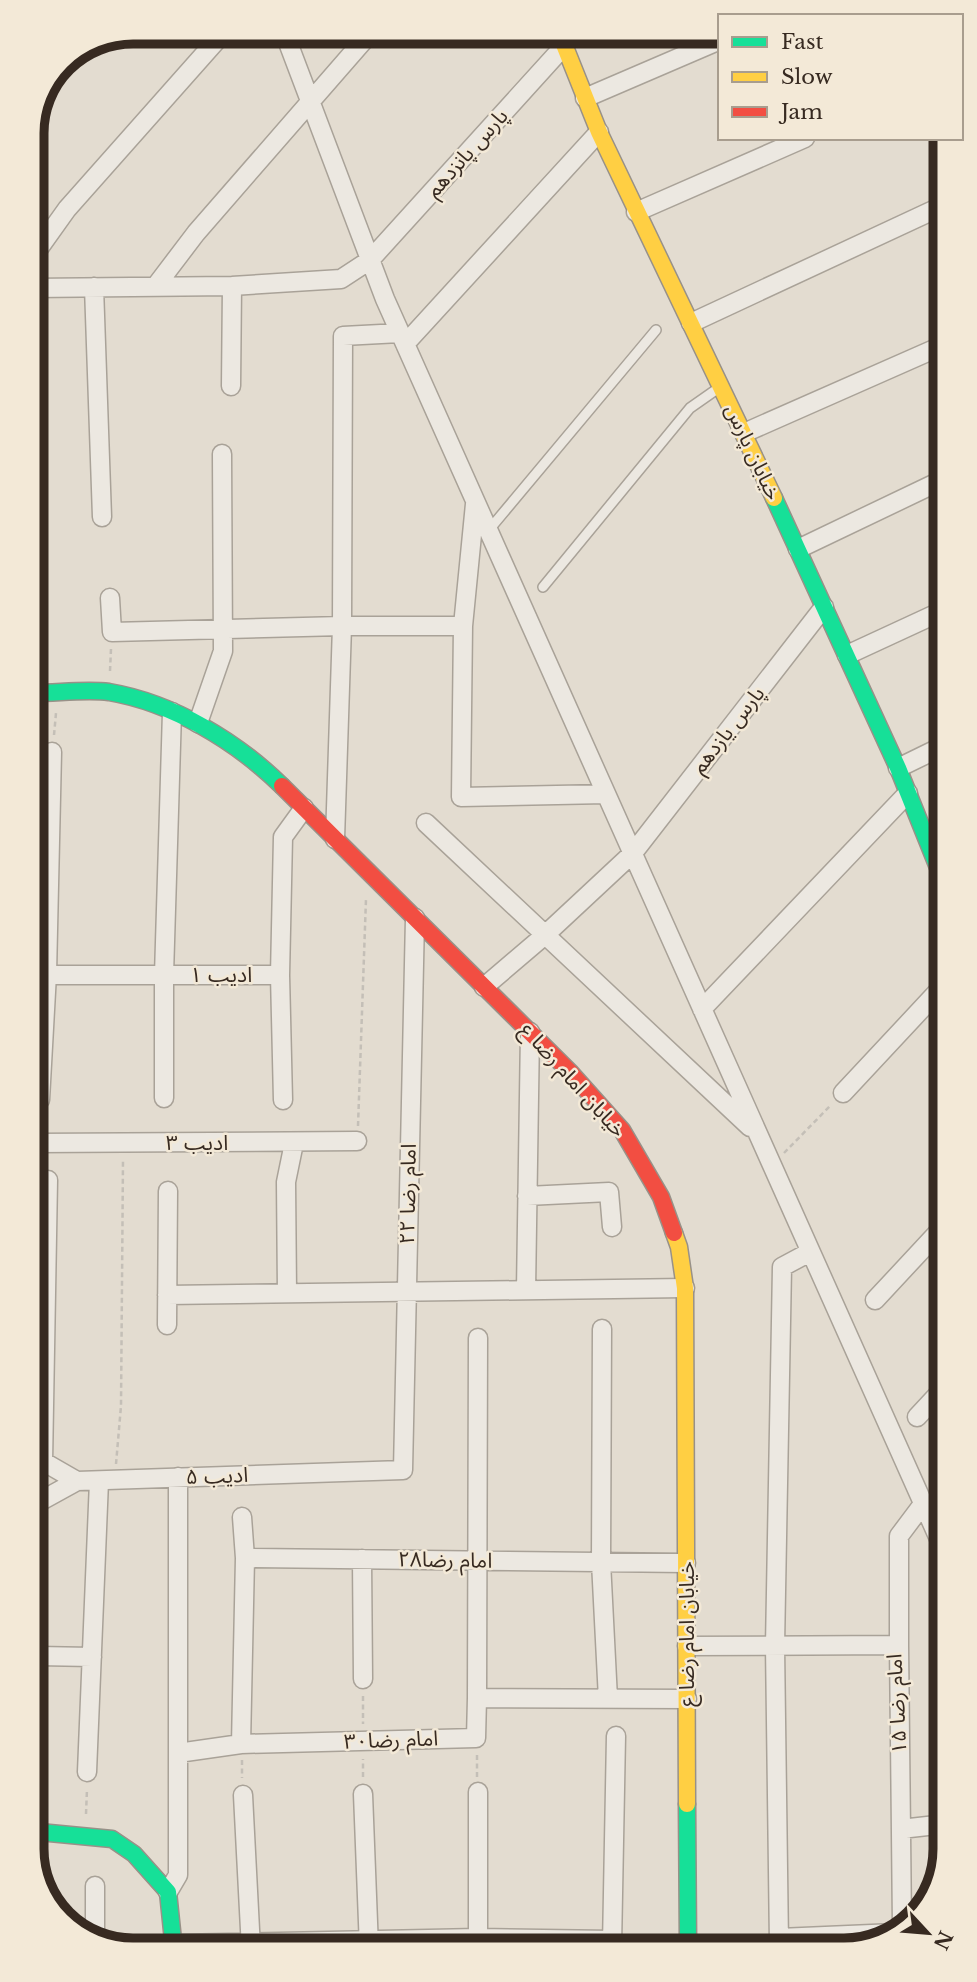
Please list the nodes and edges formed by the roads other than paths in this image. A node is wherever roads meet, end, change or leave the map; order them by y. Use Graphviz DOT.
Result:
graph roads {
  1 [pos="213,44"];
  2 [pos="288,44"];
  3 [pos="361,44"];
  4 [pos="557,44"];
  5 [pos="563,44"];
  6 [pos="711,44"];
  7 [pos="585,98"];
  8 [pos="310,102"];
  9 [pos="599,132"];
  10 [pos="800,140"];
  11 [pos="933,210"];
  12 [pos="636,212"];
  13 [pos="44,241"];
  14 [pos="370,260"];
  15 [pos="232,286"];
  16 [pos="94,287"];
  17 [pos="155,287"];
  18 [pos="44,288"];
  19 [pos="691,323"];
  20 [pos="656,330"];
  21 [pos="402,338"];
  22 [pos="933,350"];
  23 [pos="231,386"];
  24 [pos="721,386"];
  25 [pos="744,433"];
  26 [pos="222,454"];
  27 [pos="933,484"];
  28 [pos="475,501"];
  29 [pos="102,517"];
  30 [pos="488,531"];
  31 [pos="798,549"];
  32 [pos="543,587"];
  33 [pos="110,598"];
  34 [pos="824,607"];
  35 [pos="933,614"];
  36 [pos="342,626"];
  37 [pos="463,626"];
  38 [pos="222,628"];
  39 [pos="847,655"];
  40 [pos="44,693"];
  41 [pos="172,712"];
  42 [pos="198,723"];
  43 [pos="933,751"];
  44 [pos="52,752"];
  45 [pos="898,768"];
  46 [pos="908,793"];
  47 [pos="606,794"];
  48 [pos="304,808"];
  49 [pos="426,823"];
  50 [pos="335,839"];
  51 [pos="632,853"];
  52 [pos="933,855"];
  53 [pos="44,913"];
  54 [pos="415,918"];
  55 [pos="545,935"];
  56 [pos="44,974"];
  57 [pos="164,975"];
  58 [pos="281,975"];
  59 [pos="484,987"];
  60 [pos="933,997"];
  61 [pos="702,1009"];
  62 [pos="530,1032"];
  63 [pos="843,1093"];
  64 [pos="164,1098"];
  65 [pos="283,1100"];
  66 [pos="758,1134"];
  67 [pos="357,1141"];
  68 [pos="44,1143"];
  69 [pos="294,1143"];
  70 [pos="48,1180"];
  71 [pos="168,1191"];
  72 [pos="527,1196"];
  73 [pos="612,1227"];
  74 [pos="933,1238"];
  75 [pos="810,1252"];
  76 [pos="685,1288"];
  77 [pos="526,1290"];
  78 [pos="406,1291"];
  79 [pos="287,1293"];
  80 [pos="167,1295"];
  81 [pos="876,1300"];
  82 [pos="44,1320"];
  83 [pos="167,1325"];
  84 [pos="602,1329"];
  85 [pos="478,1338"];
  86 [pos="933,1399"];
  87 [pos="917,1417"];
  88 [pos="44,1462"];
  89 [pos="403,1470"];
  90 [pos="178,1477"];
  91 [pos="77,1481"];
  92 [pos="99,1481"];
  93 [pos="44,1499"];
  94 [pos="923,1504"];
  95 [pos="242,1517"];
  96 [pos="933,1526"];
  97 [pos="245,1558"];
  98 [pos="362,1559"];
  99 [pos="477,1560"];
  100 [pos="601,1562"];
  101 [pos="686,1563"];
  102 [pos="899,1645"];
  103 [pos="687,1646"];
  104 [pos="775,1646"];
  105 [pos="44,1656"];
  106 [pos="92,1657"];
  107 [pos="363,1679"];
  108 [pos="477,1698"];
  109 [pos="608,1699"];
  110 [pos="687,1699"];
  111 [pos="616,1736"];
  112 [pos="241,1744"];
  113 [pos="178,1753"];
  114 [pos="87,1772"];
  115 [pos="478,1792"];
  116 [pos="363,1794"];
  117 [pos="243,1795"];
  118 [pos="933,1825"];
  119 [pos="901,1829"];
  120 [pos="44,1832"];
  121 [pos="95,1885"];
  122 [pos="168,1892"];
  123 [pos="902,1898"];
  124 [pos="95,1930"];
  125 [pos="868,1935"];
  126 [pos="173,1938"];
  127 [pos="251,1938"];
  128 [pos="369,1938"];
  129 [pos="478,1938"];
  130 [pos="612,1938"];
  131 [pos="688,1938"];
  132 [pos="779,1938"];
  133 [pos="822,1938"];
  1 -- 13 [label="street"];
  2 -- 8 [label="street"];
  3 -- 8 [label="street"];
  4 -- 14 [label="street, پارس‌ پانزدهم"];
  5 -- 7 [label="main road, خیابان پارس"];
  6 -- 7 [label="street"];
  7 -- 9 [label="main road, خیابان پارس"];
  8 -- 14 [label="street"];
  8 -- 17 [label="street"];
  9 -- 12 [label="main road, خیابان پارس"];
  9 -- 21 [label="street"];
  10 -- 12 [label="street"];
  11 -- 19 [label="street"];
  12 -- 19 [label="main road, خیابان پارس"];
  14 -- 15 [label="street, پارس‌ پانزدهم"];
  14 -- 21 [label="street"];
  15 -- 17 [label="street, پارس‌ پانزدهم"];
  15 -- 23 [label="street"];
  16 -- 17 [label="street, پارس‌ پانزدهم"];
  16 -- 18 [label="street, پارس‌ پانزدهم"];
  16 -- 29 [label="street"];
  19 -- 24 [label="main road, خیابان پارس"];
  20 -- 30 [label="lane"];
  21 -- 28 [label="street"];
  21 -- 36 [label="street"];
  22 -- 25 [label="street"];
  24 -- 25 [label="main road, خیابان پارس"];
  24 -- 32 [label="lane"];
  25 -- 31 [label="main road, خیابان پارس"];
  26 -- 38 [label="street"];
  27 -- 31 [label="street"];
  28 -- 30 [label="street"];
  28 -- 37 [label="street"];
  30 -- 47 [label="street"];
  31 -- 34 [label="main road, خیابان پارس"];
  33 -- 38 [label="street"];
  34 -- 39 [label="main road, خیابان پارس"];
  34 -- 51 [label="street, پارس‌‌ یازدهم"];
  35 -- 39 [label="street"];
  36 -- 37 [label="street"];
  36 -- 38 [label="street"];
  36 -- 50 [label="street"];
  37 -- 47 [label="street"];
  38 -- 42 [label="street"];
  39 -- 45 [label="main road, خیابان پارس"];
  40 -- 41 [label="main road, خیابان امام رضا ع"];
  41 -- 42 [label="main road, خیابان امام رضا ع"];
  41 -- 57 [label="street"];
  42 -- 48 [label="main road, خیابان امام رضا ع"];
  43 -- 45 [label="street"];
  44 -- 53 [label="street"];
  45 -- 46 [label="main road, خیابان پارس"];
  46 -- 52 [label="main road, خیابان پارس"];
  46 -- 61 [label="street"];
  47 -- 51 [label="street"];
  48 -- 50 [label="main road, خیابان امام رضا ع"];
  48 -- 58 [label="street"];
  49 -- 55 [label="street"];
  50 -- 54 [label="main road, خیابان امام رضا ع"];
  51 -- 55 [label="street, پارس‌‌ یازدهم"];
  51 -- 61 [label="street"];
  54 -- 59 [label="main road, خیابان امام رضا ع"];
  54 -- 78 [label="street, امام رضا ۲۲"];
  55 -- 59 [label="street, پارس‌‌ یازدهم"];
  55 -- 66 [label="street"];
  56 -- 57 [label="street, ادیب ۱"];
  57 -- 58 [label="street, ادیب ۱"];
  57 -- 64 [label="street"];
  58 -- 65 [label="street, ادیب ۱"];
  59 -- 62 [label="main road, خیابان امام رضا ع"];
  60 -- 63 [label="street"];
  61 -- 66 [label="street"];
  62 -- 72 [label="street"];
  62 -- 76 [label="main road, خیابان امام رضا ع"];
  66 -- 75 [label="street"];
  67 -- 69 [label="street, ادیب ۳"];
  68 -- 69 [label="street, ادیب ۳"];
  69 -- 79 [label="street"];
  70 -- 82 [label="street"];
  71 -- 80 [label="street"];
  72 -- 73 [label="street"];
  72 -- 77 [label="street"];
  74 -- 81 [label="street"];
  75 -- 94 [label="street"];
  75 -- 104 [label="street"];
  76 -- 77 [label="street"];
  76 -- 101 [label="main road, خیابان امام رضا ع"];
  77 -- 78 [label="street"];
  78 -- 79 [label="street"];
  78 -- 89 [label="street, امام رضا ۲۲"];
  79 -- 80 [label="street"];
  80 -- 83 [label="street"];
  84 -- 100 [label="street"];
  85 -- 99 [label="street"];
  86 -- 87 [label="street"];
  88 -- 91 [label="street, ادیب ۵"];
  89 -- 90 [label="street, ادیب ۵"];
  90 -- 92 [label="street, ادیب ۵"];
  90 -- 113 [label="street"];
  91 -- 92 [label="street, ادیب ۵"];
  91 -- 93 [label="street"];
  92 -- 106 [label="street"];
  94 -- 96 [label="street"];
  94 -- 102 [label="street"];
  95 -- 97 [label="street"];
  97 -- 98 [label="street, امام رضا۲۸"];
  97 -- 112 [label="street"];
  98 -- 99 [label="street, امام رضا۲۸"];
  98 -- 107 [label="street"];
  99 -- 100 [label="street, امام رضا۲۸"];
  99 -- 108 [label="street"];
  100 -- 101 [label="street, امام رضا۲۸"];
  100 -- 109 [label="street"];
  101 -- 103 [label="main road, خیابان امام رضا ع"];
  102 -- 104 [label="street, ۱۵ امام رضا"];
  102 -- 119 [label="street, ۱۵ امام رضا"];
  103 -- 104 [label="street, ۱۵ امام رضا"];
  103 -- 110 [label="main road, خیابان امام رضا ع"];
  104 -- 132 [label="street"];
  105 -- 106 [label="street"];
  106 -- 114 [label="street"];
  108 -- 109 [label="street"];
  108 -- 112 [label="street, امام رضا۳۰"];
  109 -- 110 [label="street"];
  110 -- 131 [label="main road, خیابان امام رضا ع"];
  111 -- 130 [label="street"];
  112 -- 113 [label="street, امام رضا۳۰"];
  113 -- 122 [label="street"];
  115 -- 129 [label="street"];
  116 -- 128 [label="street"];
  117 -- 127 [label="street"];
  118 -- 119 [label="street"];
  119 -- 123 [label="street, ۱۵ امام رضا"];
  120 -- 122 [label="main road"];
  121 -- 124 [label="street"];
  122 -- 126 [label="main road"];
  125 -- 133 [label="street"];
}
